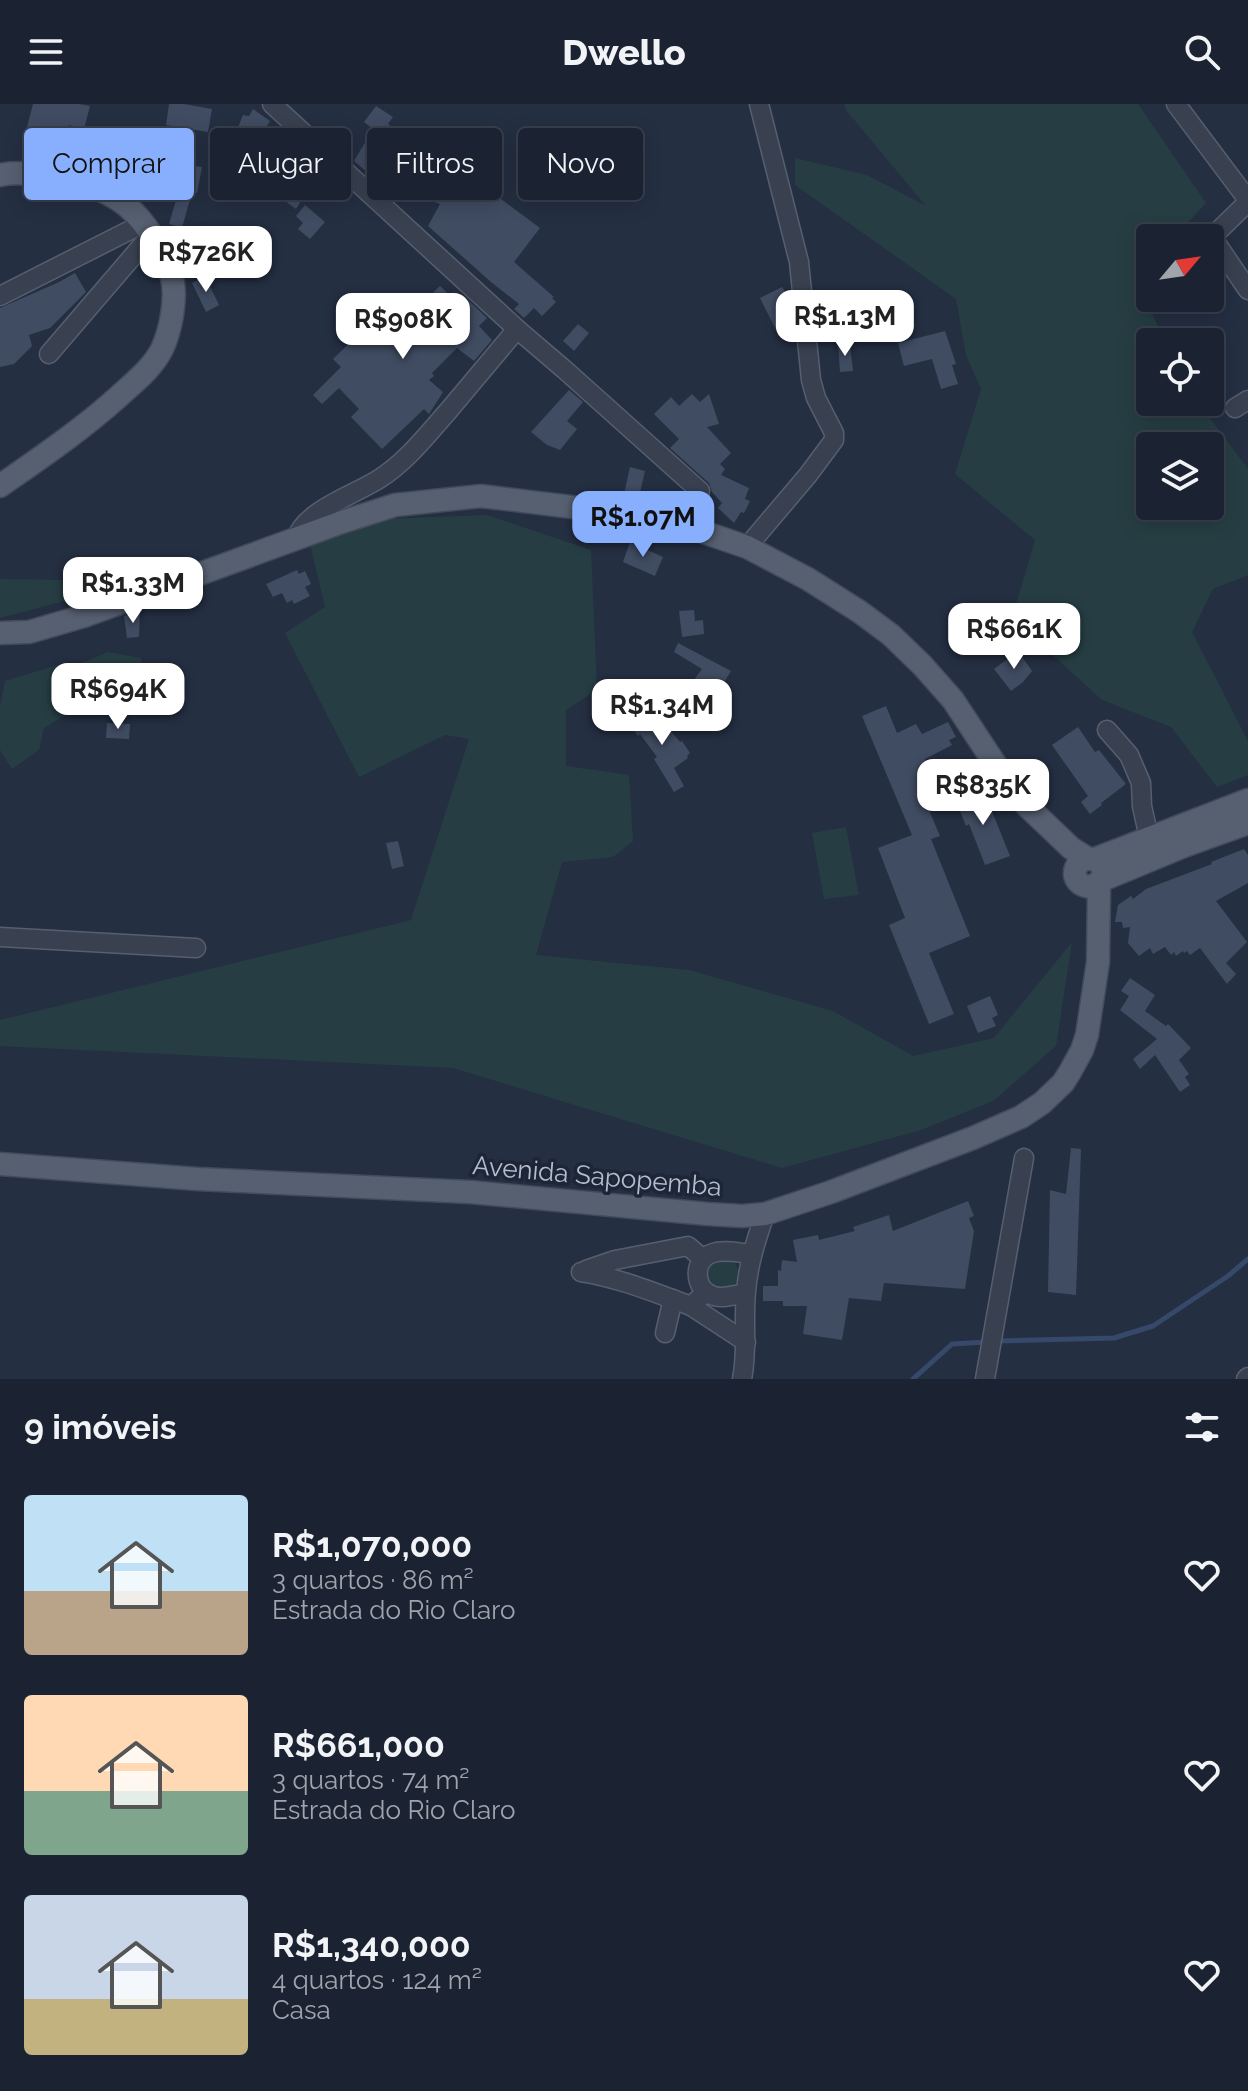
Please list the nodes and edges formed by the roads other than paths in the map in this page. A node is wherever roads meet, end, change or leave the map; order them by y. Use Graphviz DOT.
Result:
graph roads {
  1 [pos="272,104"];
  2 [pos="759,104"];
  3 [pos="1176,104"];
  4 [pos="0,175"];
  5 [pos="1248,201"];
  6 [pos="147,229"];
  7 [pos="1248,290"];
  8 [pos="0,296"];
  9 [pos="517,329"];
  10 [pos="49,354"];
  11 [pos="0,486"];
  12 [pos="700,491"];
  13 [pos="296,539"];
  14 [pos="747,547"];
  15 [pos="0,633"];
  16 [pos="1107,730"];
  17 [pos="1248,800"];
  18 [pos="1248,823"];
  19 [pos="1149,838"];
  20 [pos="1089,873"];
  21 [pos="0,937"];
  22 [pos="196,948"];
  23 [pos="1024,1158"];
  24 [pos="0,1164"];
  25 [pos="765,1214"];
  26 [pos="751,1254"];
  27 [pos="703,1259"];
  28 [pos="706,1292"];
  29 [pos="745,1293"];
  30 [pos="682,1303"];
  31 [pos="665,1333"];
  32 [pos="746,1342"];
  33 [pos="742,1379"];
  34 [pos="985,1379"];
  1 -- 9 [label="street"];
  2 -- 14 [label="street"];
  3 -- 5 [label="street"];
  4 -- 6 [label="main road"];
  5 -- 7 [label="street"];
  6 -- 8 [label="street"];
  6 -- 10 [label="street"];
  6 -- 11 [label="main road"];
  9 -- 12 [label="street"];
  9 -- 13 [label="street"];
  13 -- 14 [label="main road"];
  13 -- 15 [label="main road"];
  14 -- 20 [label="main road"];
  16 -- 19 [label="street"];
  17 -- 19 [label="main road"];
  18 -- 20 [label="main road"];
  19 -- 20 [label="main road"];
  20 -- 25 [label="main road, Avenida Sapopemba"];
  21 -- 22 [label="street"];
  23 -- 34 [label="street"];
  24 -- 25 [label="main road, Avenida Sapopemba"];
  25 -- 26 [label="street"];
  26 -- 27 [label="street"];
  26 -- 29 [label="street"];
  27 -- 28 [label="street"];
  27 -- 30 [label="street"];
  28 -- 29 [label="street"];
  28 -- 30 [label="street"];
  29 -- 32 [label="street"];
  30 -- 31 [label="street"];
  30 -- 32 [label="street"];
  32 -- 33 [label="street"];
}
